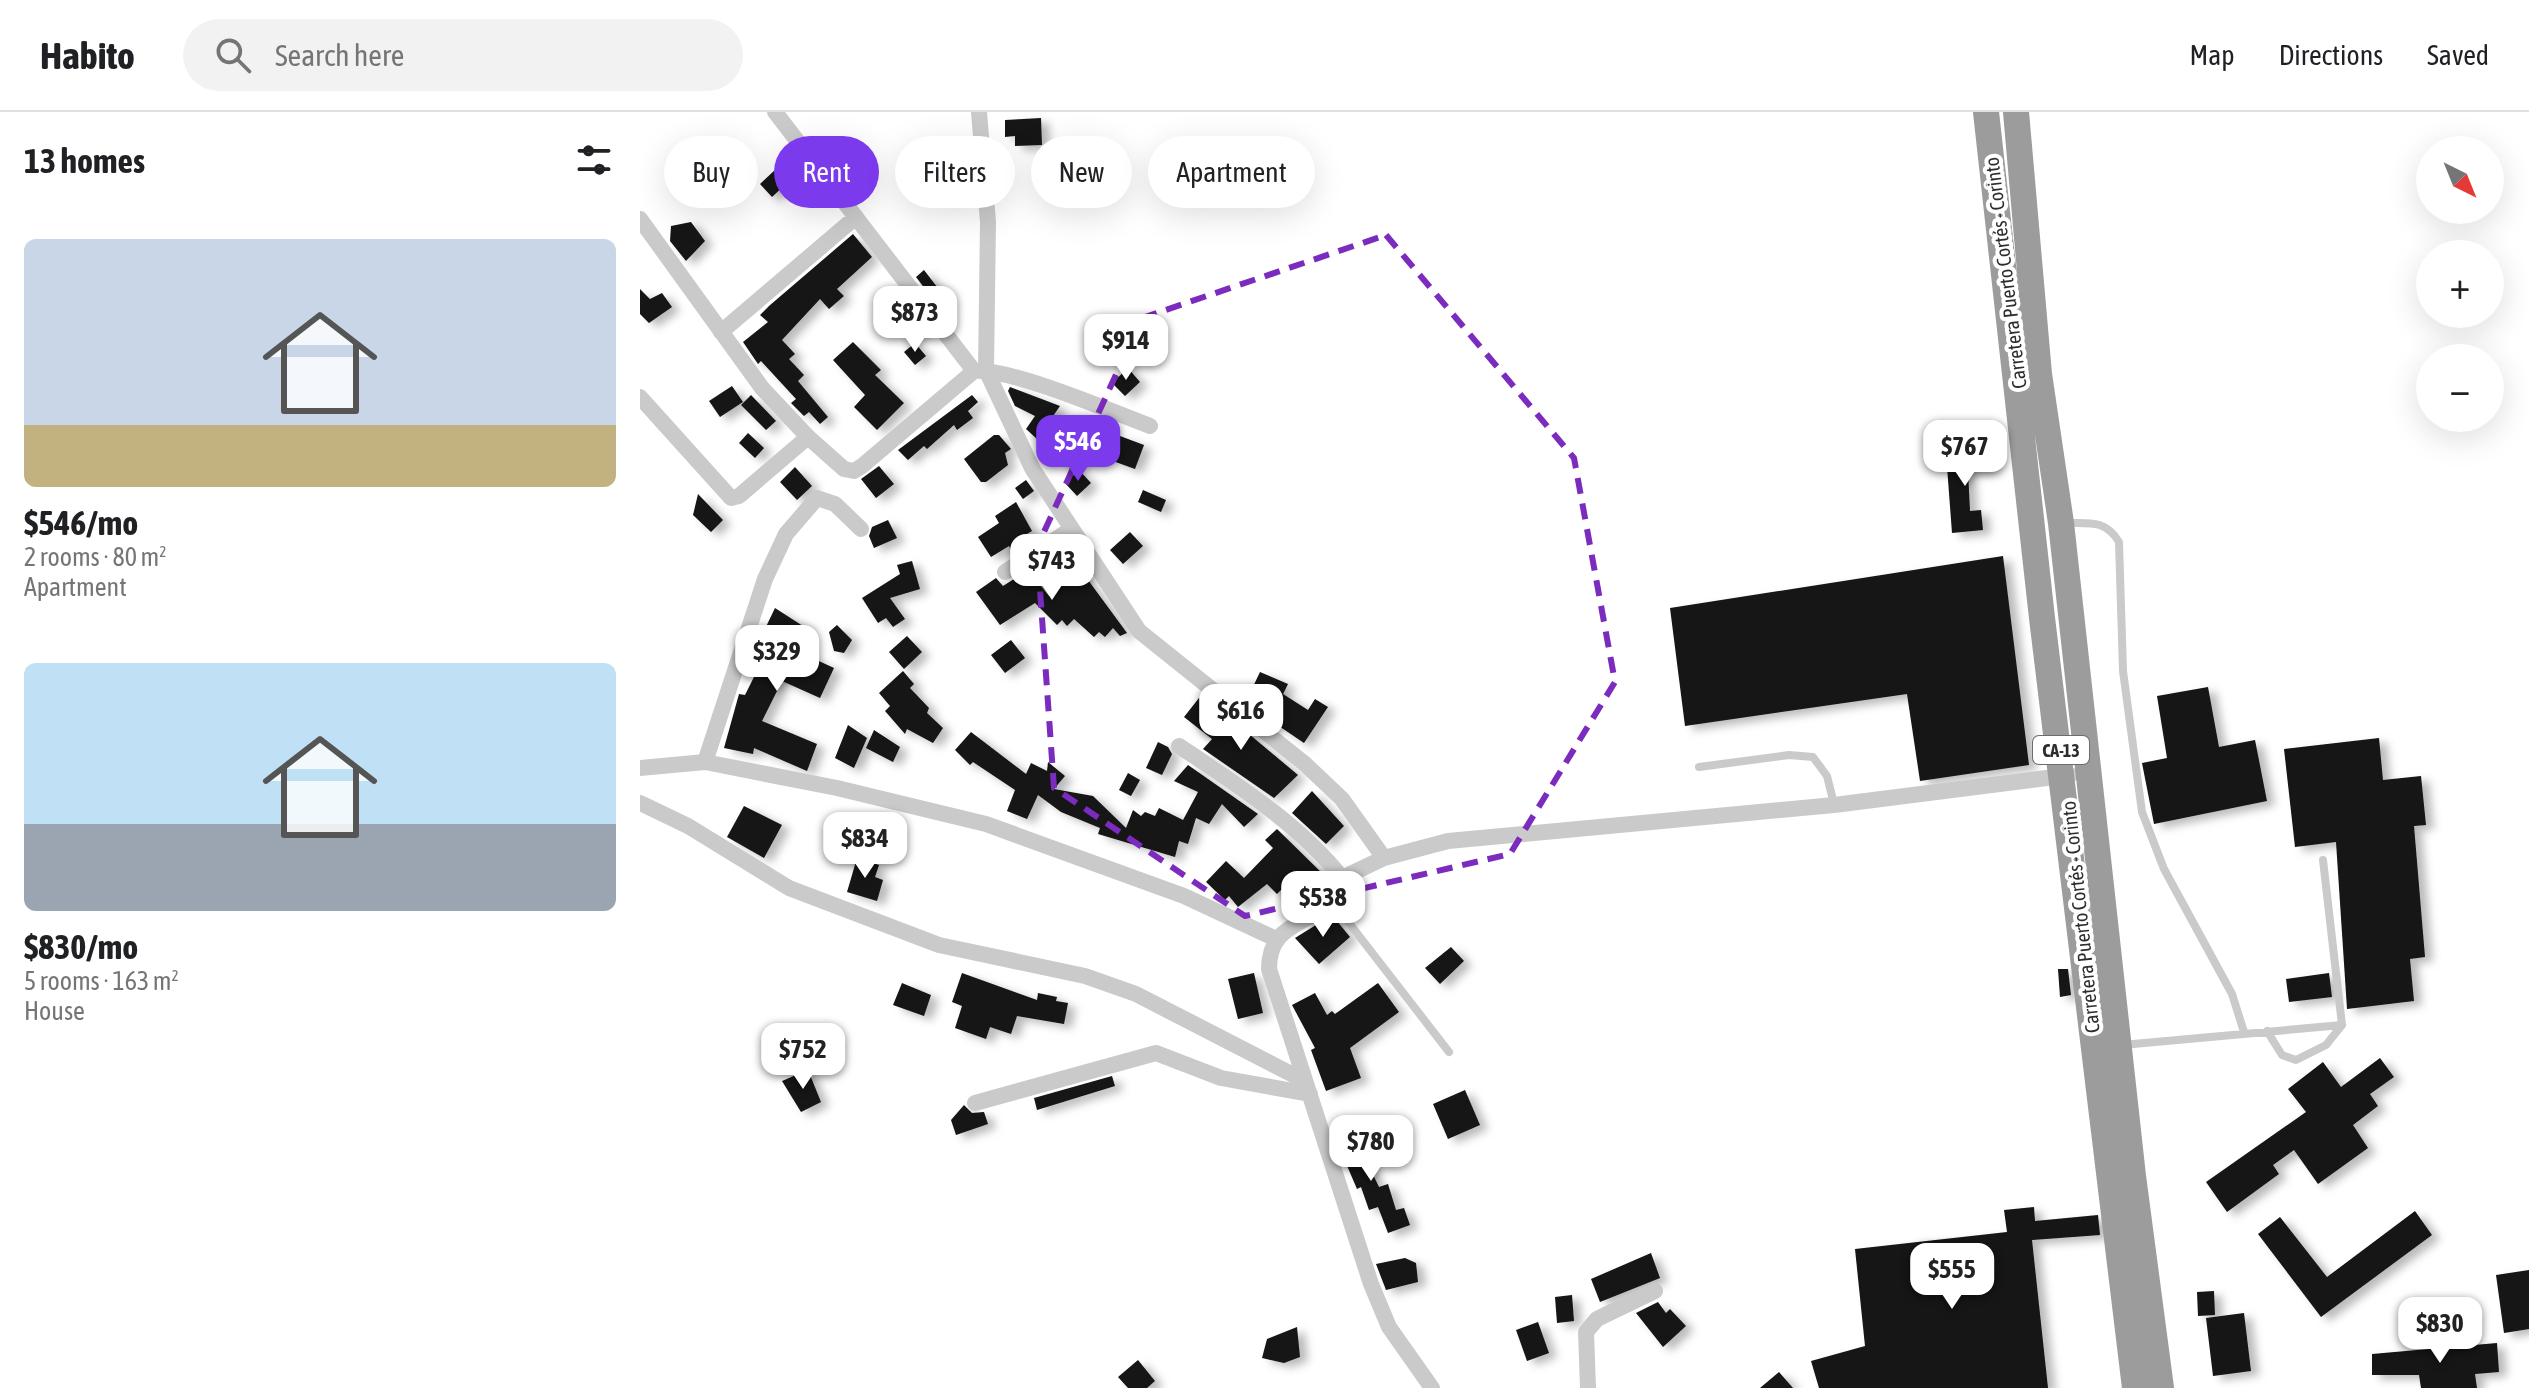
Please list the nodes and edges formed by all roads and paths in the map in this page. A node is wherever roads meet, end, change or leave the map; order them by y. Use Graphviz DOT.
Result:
graph roads {
  1 [pos="775,112"];
  2 [pos="979,112"];
  3 [pos="1986,112"];
  4 [pos="2016,112"];
  5 [pos="856,217"];
  6 [pos="640,219"];
  7 [pos="721,332"];
  8 [pos="980,371"];
  9 [pos="640,397"];
  10 [pos="1150,426"];
  11 [pos="808,437"];
  12 [pos="2061,523"];
  13 [pos="861,529"];
  14 [pos="1070,530"];
  15 [pos="1005,572"];
  16 [pos="1179,746"];
  17 [pos="705,762"];
  18 [pos="1699,767"];
  19 [pos="640,768"];
  20 [pos="2076,775"];
  21 [pos="640,803"];
  22 [pos="1834,805"];
  23 [pos="1384,858"];
  24 [pos="2323,860"];
  25 [pos="1342,878"];
  26 [pos="1332,900"];
  27 [pos="1276,939"];
  28 [pos="2342,1025"];
  29 [pos="2267,1031"];
  30 [pos="2244,1032"];
  31 [pos="2121,1045"];
  32 [pos="1449,1052"];
  33 [pos="1308,1088"];
  34 [pos="975,1103"];
  35 [pos="2132,1265"];
  36 [pos="1655,1291"];
  37 [pos="1432,1388"];
  38 [pos="1588,1388"];
  39 [pos="2135,1388"];
  40 [pos="2161,1388"];
  1 -- 5 [label="street"];
  2 -- 8 [label="street"];
  3 -- 20 [label="highway, Carretera Puerto Cortés - Corinto / CA-13"];
  4 -- 12 [label="highway, Carretera Puerto Cortés - Corinto / CA-13"];
  5 -- 7 [label="street"];
  5 -- 8 [label="street"];
  6 -- 7 [label="street"];
  7 -- 11 [label="street"];
  8 -- 10 [label="street"];
  8 -- 11 [label="street"];
  8 -- 14 [label="street"];
  9 -- 11 [label="street"];
  12 -- 20 [label="highway, Carretera Puerto Cortés - Corinto / CA-13"];
  12 -- 30 [label="lane"];
  13 -- 17 [label="street"];
  14 -- 15 [label="street"];
  14 -- 23 [label="street"];
  16 -- 25 [label="street"];
  17 -- 19 [label="street"];
  17 -- 27 [label="street"];
  18 -- 22 [label="lane"];
  20 -- 22 [label="street"];
  20 -- 31 [label="highway, Carretera Puerto Cortés - Corinto / CA-13"];
  20 -- 35 [label="highway, Carretera Puerto Cortés - Corinto / CA-13"];
  21 -- 33 [label="street"];
  22 -- 23 [label="street"];
  23 -- 25 [label="street"];
  24 -- 28 [label="lane"];
  25 -- 26 [label="street"];
  26 -- 27 [label="street"];
  26 -- 32 [label="lane"];
  27 -- 33 [label="street"];
  28 -- 29 [label="lane"];
  28 -- 29 [label="lane"];
  29 -- 30 [label="lane"];
  30 -- 31 [label="lane"];
  31 -- 35 [label="highway, Carretera Puerto Cortés - Corinto / CA-13"];
  33 -- 34 [label="street"];
  33 -- 37 [label="street"];
  35 -- 39 [label="highway, Carretera Puerto Cortés - Corinto / CA-13"];
  35 -- 40 [label="highway, Carretera Puerto Cortés - Corinto / CA-13"];
  36 -- 38 [label="street"];
}
